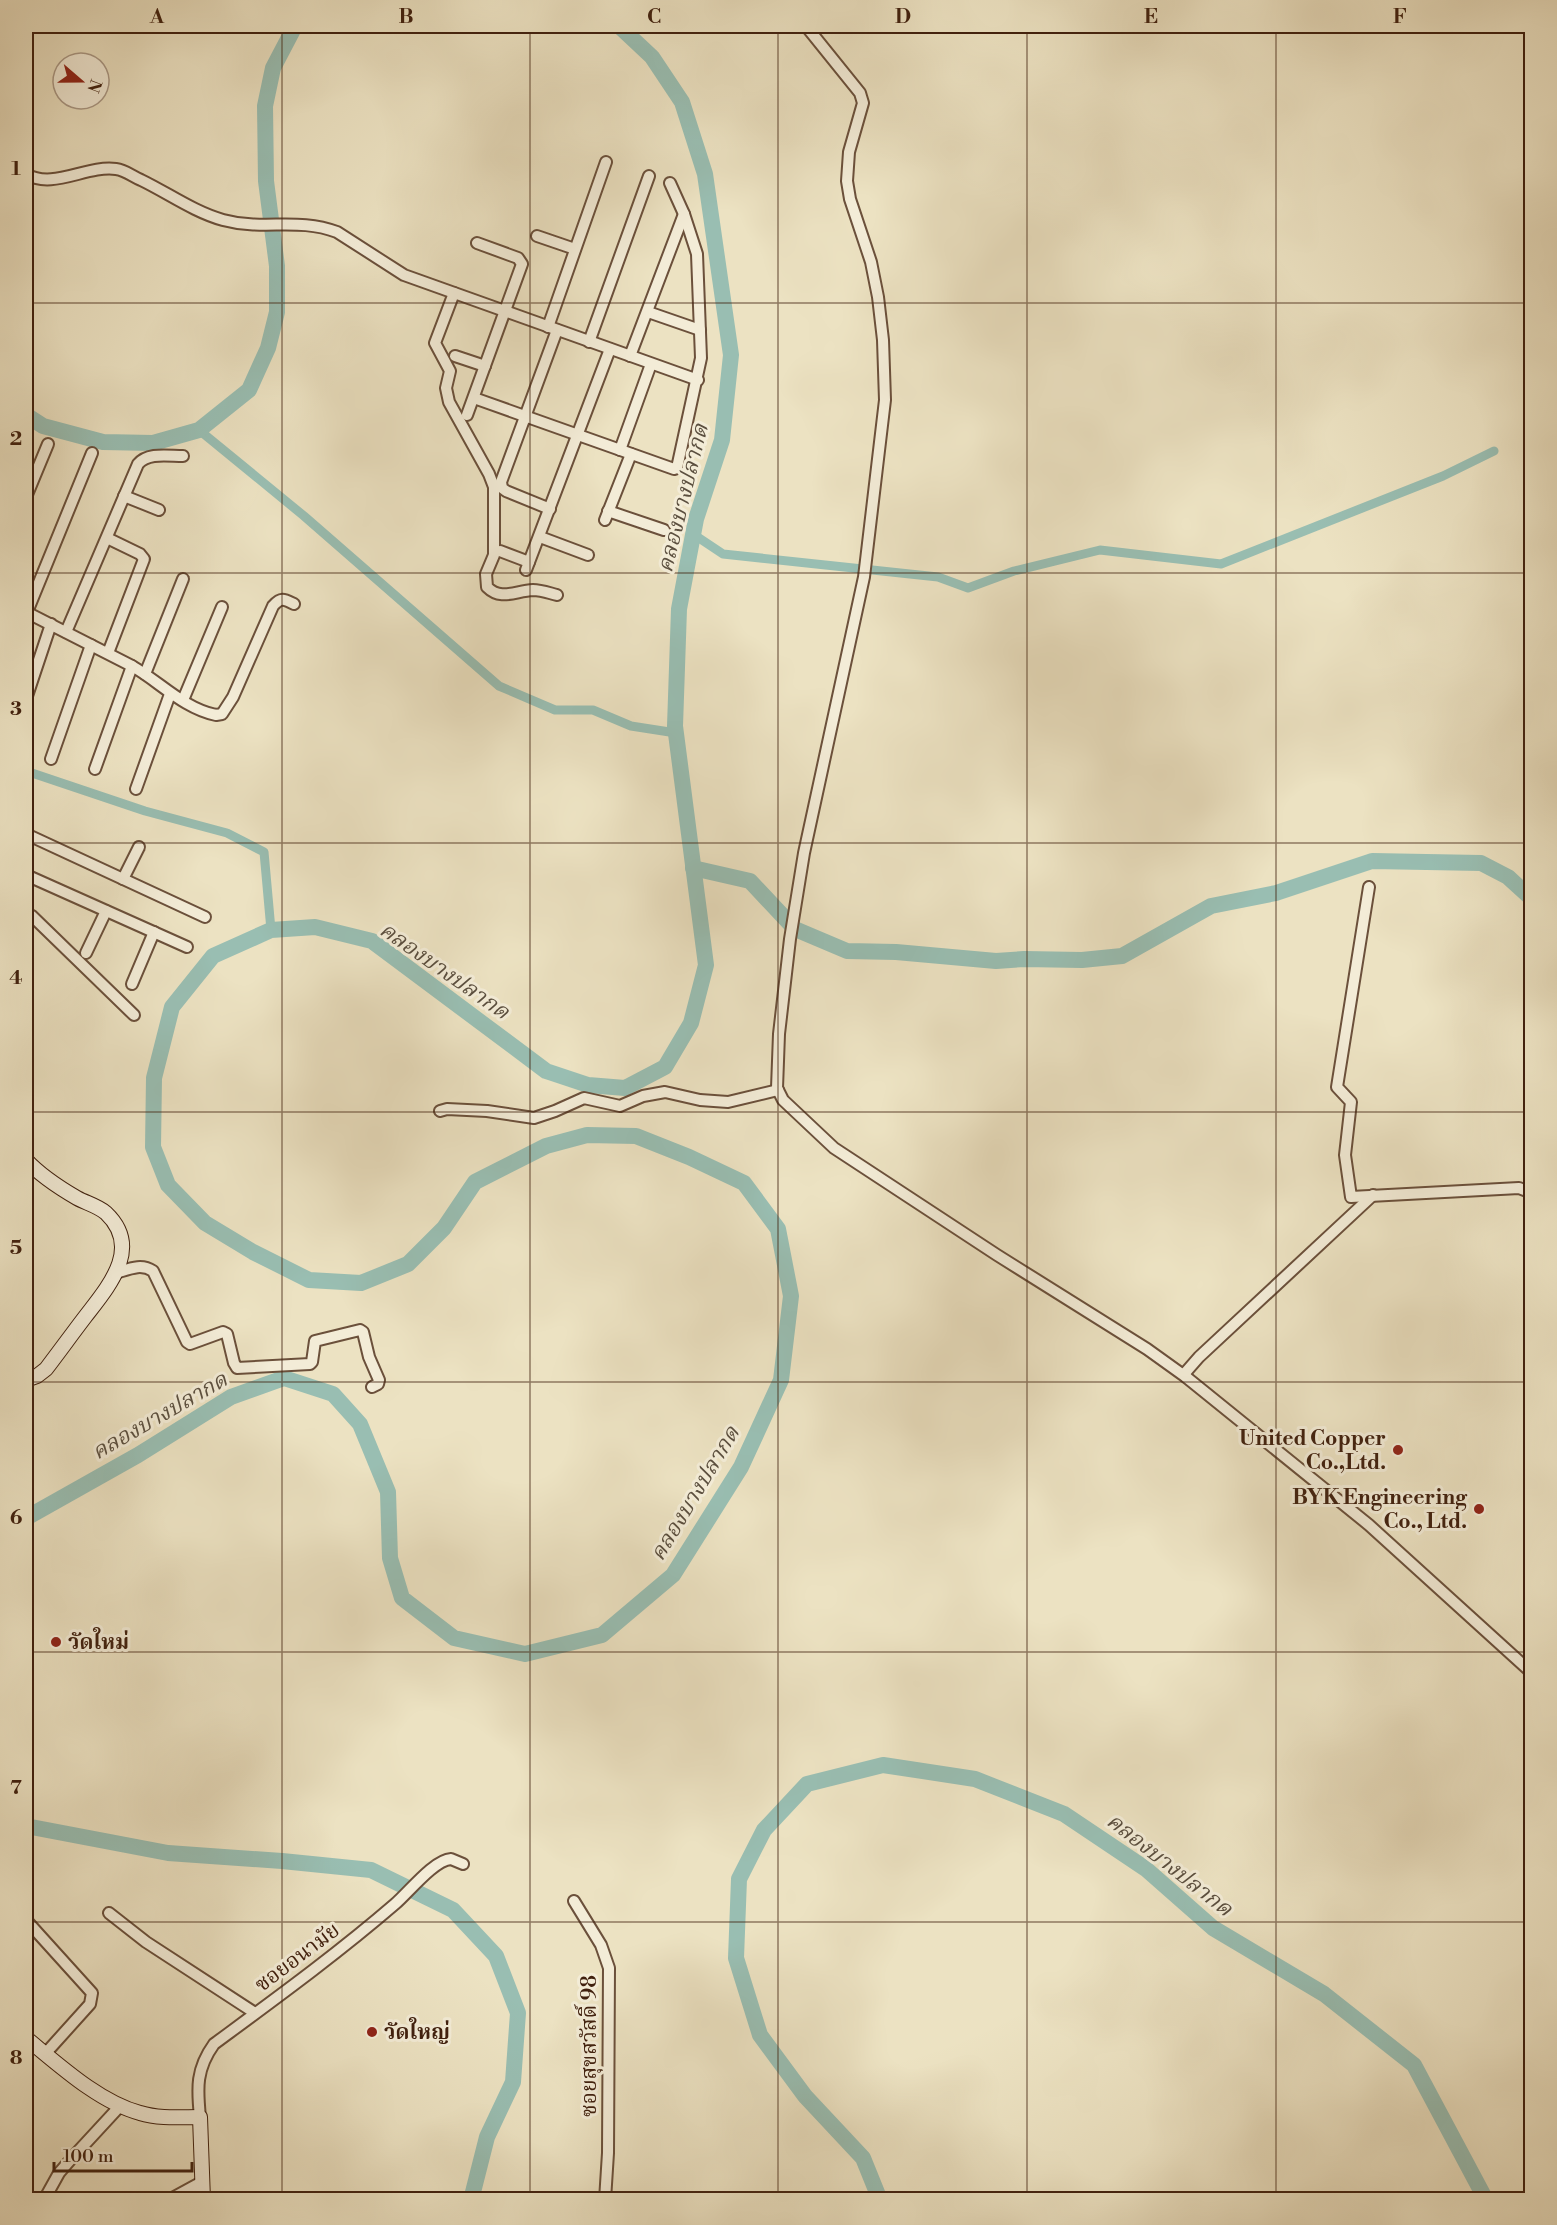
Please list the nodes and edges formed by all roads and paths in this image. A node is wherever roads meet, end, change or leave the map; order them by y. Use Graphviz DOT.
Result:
graph roads {
  1 [pos="806,26"];
  2 [pos="606,162"];
  3 [pos="26,174"];
  4 [pos="649,176"];
  5 [pos="670,183"];
  6 [pos="684,214"];
  7 [pos="537,236"];
  8 [pos="477,243"];
  9 [pos="575,249"];
  10 [pos="454,293"];
  11 [pos="505,311"];
  12 [pos="648,312"];
  13 [pos="553,329"];
  14 [pos="700,330"];
  15 [pos="589,342"];
  16 [pos="610,349"];
  17 [pos="455,356"];
  18 [pos="630,356"];
  19 [pos="651,364"];
  20 [pos="485,366"];
  21 [pos="698,380"];
  22 [pos="474,398"];
  23 [pos="467,415"];
  24 [pos="525,415"];
  25 [pos="577,434"];
  26 [pos="48,444"];
  27 [pos="625,452"];
  28 [pos="92,453"];
  29 [pos="183,456"];
  30 [pos="124,496"];
  31 [pos="26,497"];
  32 [pos="550,509"];
  33 [pos="159,510"];
  34 [pos="664,530"];
  35 [pos="540,537"];
  36 [pos="106,538"];
  37 [pos="500,551"];
  38 [pos="588,555"];
  39 [pos="183,579"];
  40 [pos="557,595"];
  41 [pos="294,604"];
  42 [pos="222,607"];
  43 [pos="26,612"];
  44 [pos="51,624"];
  45 [pos="66,632"];
  46 [pos="92,645"];
  47 [pos="108,653"];
  48 [pos="132,666"];
  49 [pos="145,674"];
  50 [pos="171,694"];
  51 [pos="26,699"];
  52 [pos="183,700"];
  53 [pos="51,759"];
  54 [pos="95,769"];
  55 [pos="136,789"];
  56 [pos="26,834"];
  57 [pos="139,847"];
  58 [pos="26,875"];
  59 [pos="123,879"];
  60 [pos="1369,887"];
  61 [pos="106,911"];
  62 [pos="26,914"];
  63 [pos="205,917"];
  64 [pos="154,932"];
  65 [pos="187,947"];
  66 [pos="86,953"];
  67 [pos="132,984"];
  68 [pos="134,1015"];
  69 [pos="778,1090"];
  70 [pos="440,1111"];
  71 [pos="26,1160"];
  72 [pos="1532,1193"];
  73 [pos="1373,1196"];
  74 [pos="116,1273"];
  75 [pos="1186,1377"];
  76 [pos="26,1380"];
  77 [pos="372,1388"];
  78 [pos="1532,1673"];
  79 [pos="463,1864"];
  80 [pos="574,1901"];
  81 [pos="109,1913"];
  82 [pos="26,1920"];
  83 [pos="255,2013"];
  84 [pos="26,2038"];
  85 [pos="45,2054"];
  86 [pos="120,2106"];
  87 [pos="200,2117"];
  88 [pos="202,2182"];
  89 [pos="45,2199"];
  90 [pos="169,2199"];
  91 [pos="203,2199"];
  92 [pos="605,2199"];
  1 -- 69 [label="street"];
  2 -- 9 [label="street"];
  3 -- 10 [label="street"];
  4 -- 15 [label="street"];
  5 -- 6 [label="street"];
  6 -- 12 [label="street"];
  6 -- 14 [label="street"];
  7 -- 9 [label="street"];
  8 -- 11 [label="street"];
  9 -- 13 [label="street"];
  10 -- 11 [label="street"];
  10 -- 40 [label="street"];
  11 -- 13 [label="street"];
  11 -- 20 [label="street"];
  12 -- 14 [label="street"];
  12 -- 18 [label="street"];
  13 -- 15 [label="street"];
  13 -- 24 [label="street"];
  14 -- 21 [label="street"];
  15 -- 16 [label="street"];
  16 -- 18 [label="street"];
  16 -- 25 [label="street"];
  17 -- 20 [label="street"];
  18 -- 19 [label="street"];
  19 -- 21 [label="street"];
  19 -- 27 [label="street"];
  20 -- 22 [label="street"];
  21 -- 27 [label="street"];
  22 -- 23 [label="street"];
  22 -- 24 [label="street"];
  24 -- 25 [label="street"];
  24 -- 32 [label="street"];
  25 -- 27 [label="street"];
  25 -- 32 [label="street"];
  26 -- 31 [label="street"];
  27 -- 34 [label="street"];
  28 -- 43 [label="street"];
  29 -- 30 [label="street"];
  30 -- 33 [label="street"];
  30 -- 36 [label="street"];
  32 -- 35 [label="street"];
  35 -- 37 [label="street"];
  35 -- 38 [label="street"];
  36 -- 45 [label="street"];
  36 -- 47 [label="street"];
  39 -- 49 [label="street"];
  41 -- 52 [label="street"];
  42 -- 52 [label="street"];
  43 -- 44 [label="street"];
  44 -- 45 [label="street"];
  44 -- 51 [label="street"];
  45 -- 46 [label="street"];
  46 -- 47 [label="street"];
  46 -- 53 [label="street"];
  47 -- 48 [label="street"];
  48 -- 49 [label="street"];
  48 -- 54 [label="street"];
  49 -- 50 [label="street"];
  50 -- 52 [label="street"];
  50 -- 55 [label="street"];
  56 -- 59 [label="street"];
  57 -- 59 [label="street"];
  58 -- 61 [label="street"];
  59 -- 63 [label="street"];
  60 -- 73 [label="street"];
  61 -- 64 [label="street"];
  61 -- 66 [label="street"];
  62 -- 68 [label="street"];
  64 -- 65 [label="street"];
  64 -- 67 [label="street"];
  69 -- 70 [label="street"];
  69 -- 75 [label="street"];
  71 -- 74 [label="street"];
  72 -- 73 [label="street"];
  73 -- 75 [label="street"];
  74 -- 76 [label="street"];
  74 -- 77 [label="street"];
  75 -- 78 [label="street"];
  79 -- 83 [label="street, ซอยอนามัย"];
  80 -- 92 [label="street, ซอยสุขสวัสดิ์ 98"];
  81 -- 83 [label="street"];
  82 -- 85 [label="street"];
  83 -- 87 [label="street, ซอยอนามัย"];
  84 -- 85 [label="street"];
  85 -- 86 [label="street"];
  86 -- 87 [label="street"];
  86 -- 89 [label="street"];
  87 -- 88 [label="street"];
  88 -- 90 [label="street"];
  88 -- 91 [label="street"];
}
